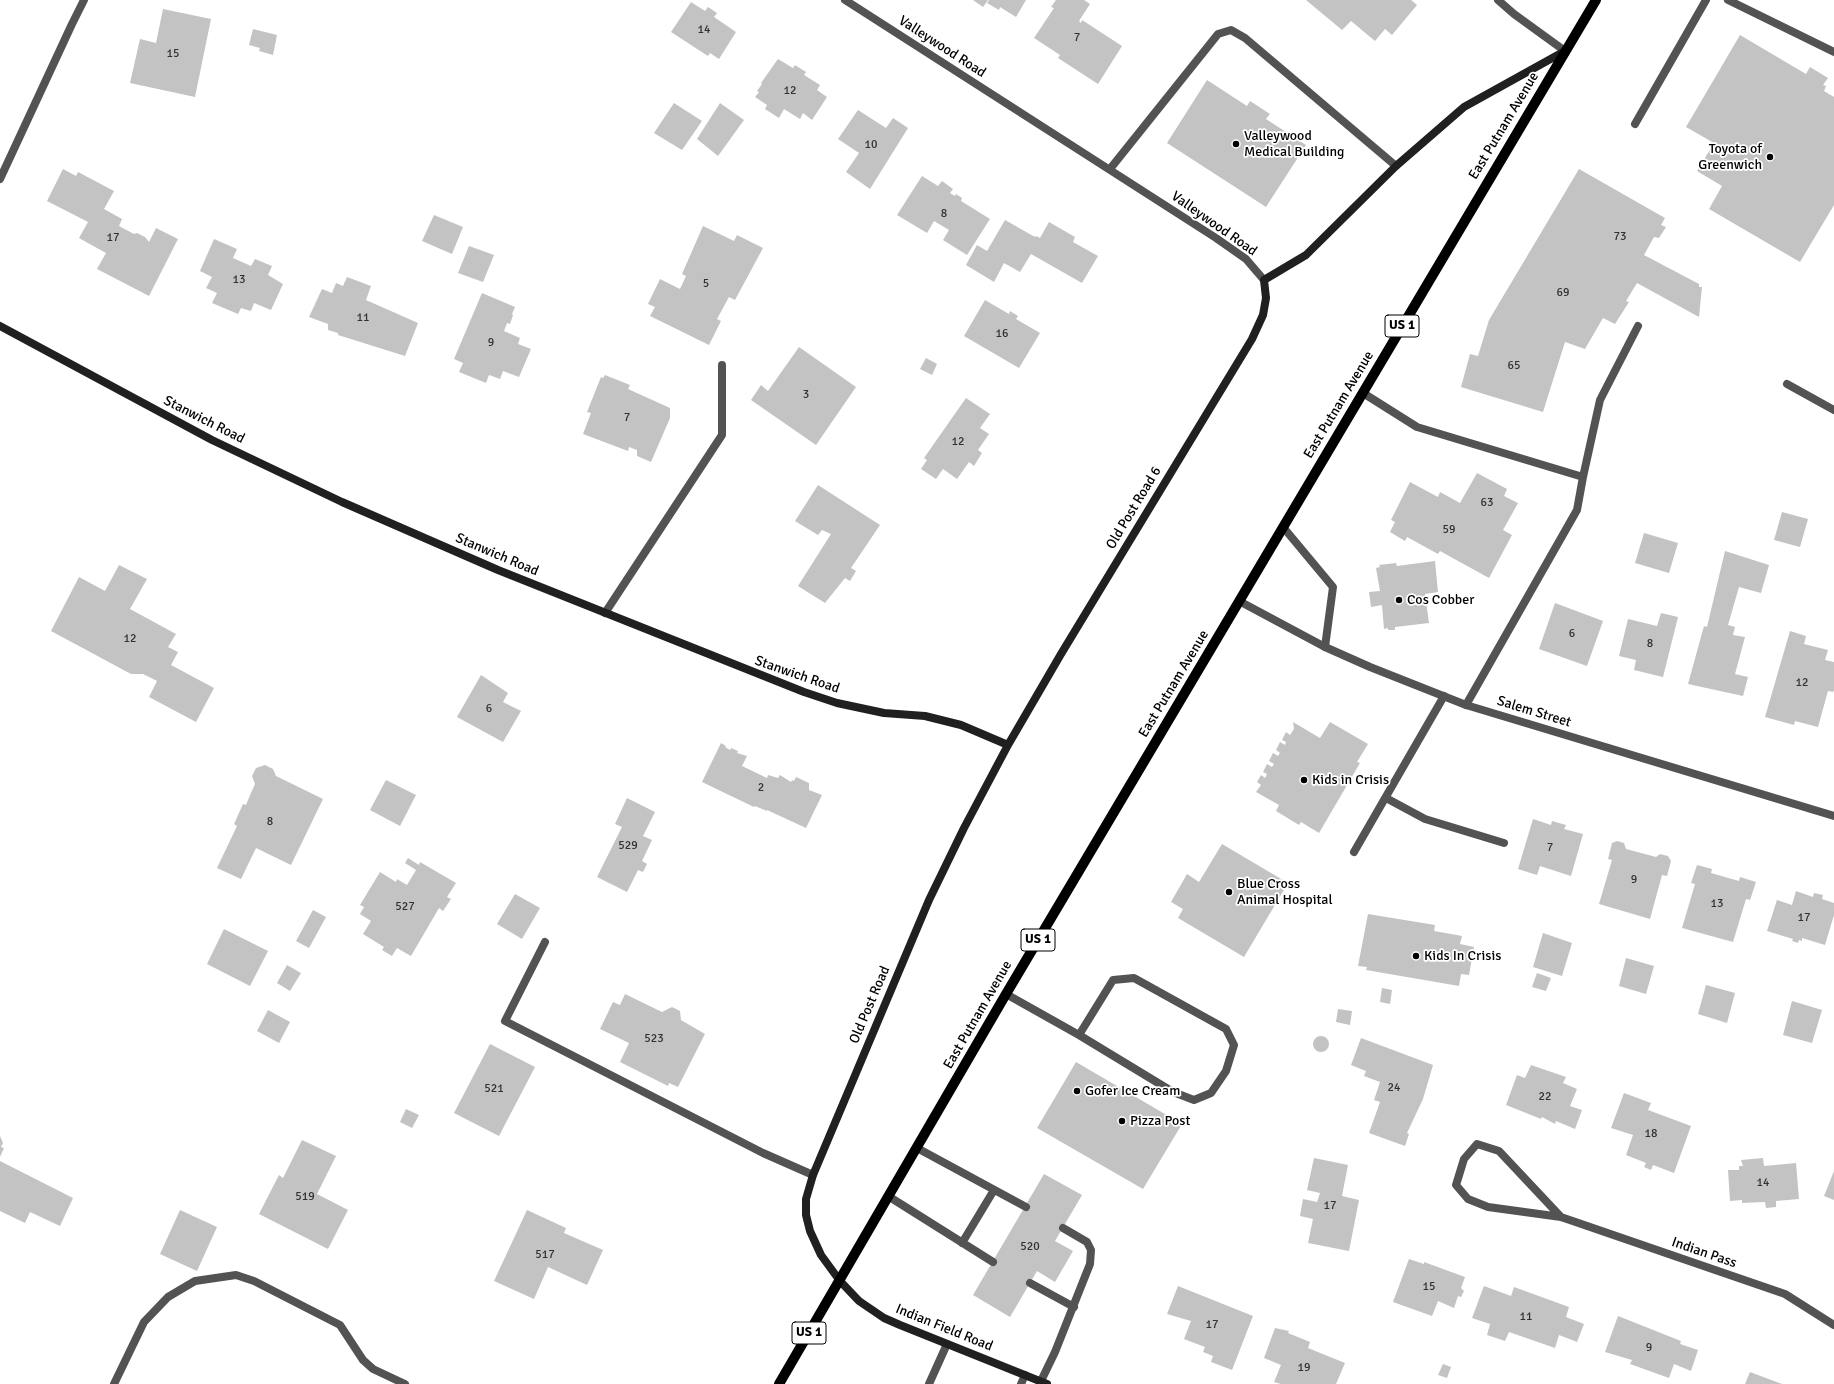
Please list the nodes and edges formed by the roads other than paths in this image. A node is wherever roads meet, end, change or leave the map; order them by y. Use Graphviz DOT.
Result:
graph roads {
  1 [pos="84,0"];
  2 [pos="845,0"];
  3 [pos="1498,0"];
  4 [pos="1596,0"];
  5 [pos="1706,0"];
  6 [pos="1728,0"];
  7 [pos="1565,51"];
  8 [pos="1834,52"];
  9 [pos="1635,124"];
  10 [pos="1396,166"];
  11 [pos="1110,169"];
  12 [pos="0,179"];
  13 [pos="1264,280"];
  14 [pos="0,326"];
  15 [pos="1638,326"];
  16 [pos="722,365"];
  17 [pos="1788,384"];
  18 [pos="1363,393"];
  19 [pos="1834,410"];
  20 [pos="1583,477"];
  21 [pos="1283,527"];
  22 [pos="1239,601"];
  23 [pos="605,613"];
  24 [pos="1325,647"];
  25 [pos="1444,696"];
  26 [pos="1466,705"];
  27 [pos="1008,745"];
  28 [pos="1386,798"];
  29 [pos="1834,816"];
  30 [pos="1504,843"];
  31 [pos="1354,852"];
  32 [pos="545,942"];
  33 [pos="1006,994"];
  34 [pos="1079,1035"];
  35 [pos="917,1148"];
  36 [pos="813,1175"];
  37 [pos="994,1190"];
  38 [pos="888,1196"];
  39 [pos="1026,1207"];
  40 [pos="1561,1217"];
  41 [pos="1063,1228"];
  42 [pos="962,1243"];
  43 [pos="993,1262"];
  44 [pos="840,1281"];
  45 [pos="1030,1284"];
  46 [pos="1074,1307"];
  47 [pos="1834,1325"];
  48 [pos="947,1344"];
  49 [pos="1025,1375"];
  50 [pos="1044,1383"];
  51 [pos="114,1384"];
  52 [pos="405,1384"];
  53 [pos="779,1384"];
  54 [pos="929,1384"];
  55 [pos="1021,1384"];
  1 -- 12 [label="street"];
  2 -- 11 [label="street, Valleywood Road"];
  3 -- 7 [label="street"];
  4 -- 7 [label="main road, East Putnam Avenue / US 1"];
  5 -- 9 [label="street"];
  6 -- 8 [label="street"];
  7 -- 10 [label="street"];
  7 -- 18 [label="main road, East Putnam Avenue / US 1"];
  10 -- 11 [label="street"];
  10 -- 13 [label="street"];
  11 -- 13 [label="street, Valleywood Road"];
  13 -- 27 [label="street, Old Post Road 6"];
  14 -- 23 [label="street, Stanwich Road"];
  15 -- 20 [label="street"];
  16 -- 23 [label="street"];
  17 -- 19 [label="street"];
  18 -- 20 [label="street"];
  18 -- 21 [label="main road, East Putnam Avenue / US 1"];
  20 -- 26 [label="street"];
  21 -- 22 [label="main road, East Putnam Avenue / US 1"];
  21 -- 24 [label="street"];
  22 -- 24 [label="street, Salem Street"];
  22 -- 33 [label="main road, East Putnam Avenue / US 1"];
  23 -- 27 [label="street, Stanwich Road"];
  24 -- 25 [label="street, Salem Street"];
  25 -- 26 [label="street, Salem Street"];
  25 -- 28 [label="street"];
  26 -- 29 [label="street, Salem Street"];
  27 -- 36 [label="street, Old Post Road"];
  28 -- 30 [label="street"];
  28 -- 31 [label="street"];
  32 -- 36 [label="street"];
  33 -- 34 [label="street"];
  33 -- 35 [label="main road, East Putnam Avenue / US 1"];
  34 -- 34 [label="street"];
  35 -- 37 [label="street"];
  35 -- 38 [label="main road, East Putnam Avenue / US 1"];
  36 -- 44 [label="street, Old Post Road"];
  37 -- 39 [label="street"];
  37 -- 42 [label="street"];
  38 -- 42 [label="street"];
  38 -- 44 [label="main road, East Putnam Avenue / US 1"];
  40 -- 40 [label="street, Indian Pass"];
  40 -- 47 [label="street, Indian Pass"];
  41 -- 46 [label="street"];
  42 -- 43 [label="street"];
  44 -- 48 [label="street, Indian Field Road"];
  44 -- 53 [label="main road, East Putnam Avenue / US 1"];
  45 -- 46 [label="street"];
  46 -- 50 [label="street"];
  48 -- 49 [label="street, Indian Field Road"];
  48 -- 54 [label="street"];
  49 -- 50 [label="street, Indian Field Road"];
  49 -- 55 [label="street"];
  51 -- 52 [label="street"];
}
